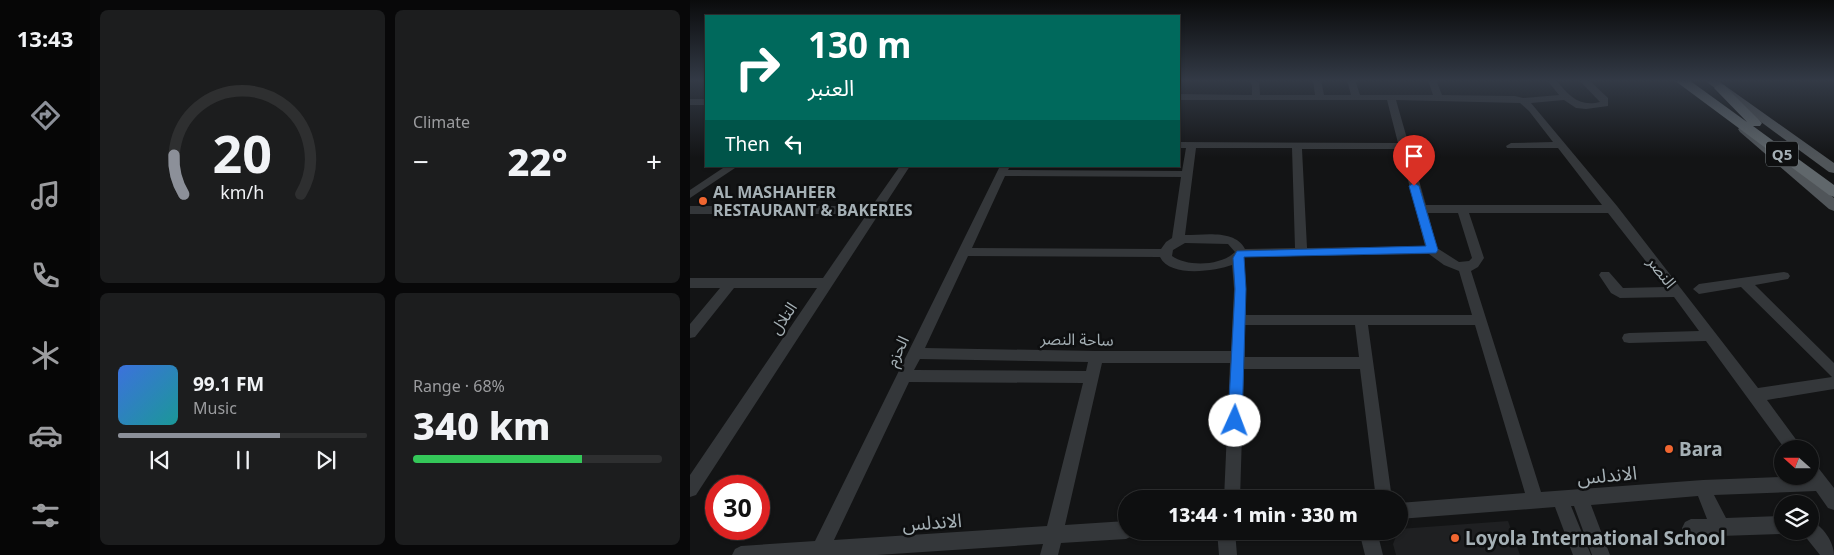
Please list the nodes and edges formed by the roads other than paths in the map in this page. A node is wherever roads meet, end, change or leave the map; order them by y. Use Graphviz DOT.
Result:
graph roads {
  1 [pos="1393,106"];
  2 [pos="1527,106"];
  3 [pos="1576,106"];
  4 [pos="1589,106"];
  5 [pos="1716,106"];
  6 [pos="1732,106"];
  7 [pos="1737,106"];
  8 [pos="1745,106"];
  9 [pos="1730,116"];
  10 [pos="1755,123"];
  11 [pos="1180,145"];
  12 [pos="1191,145"];
  13 [pos="1297,145"];
  14 [pos="1560,145"];
  15 [pos="1404,146"];
  16 [pos="1511,146"];
  17 [pos="722,167"];
  18 [pos="731,167"];
  19 [pos="904,167"];
  20 [pos="1834,169"];
  21 [pos="1003,170"];
  22 [pos="1119,170"];
  23 [pos="1187,174"];
  24 [pos="1834,179"];
  25 [pos="690,188"];
  26 [pos="1834,192"];
  27 [pos="690,194"];
  28 [pos="1834,206"];
  29 [pos="1421,209"];
  30 [pos="1462,209"];
  31 [pos="1613,209"];
  32 [pos="690,210"];
  33 [pos="876,210"];
  34 [pos="1178,240"];
  35 [pos="1432,250"];
  36 [pos="963,252"];
  37 [pos="1301,252"];
  38 [pos="1165,253"];
  39 [pos="1239,255"];
  40 [pos="1464,268"];
  41 [pos="1605,275"];
  42 [pos="1784,276"];
  43 [pos="1744,282"];
  44 [pos="690,283"];
  45 [pos="731,283"];
  46 [pos="828,283"];
  47 [pos="1699,289"];
  48 [pos="1678,292"];
  49 [pos="1361,319"];
  50 [pos="1239,320"];
  51 [pos="1480,320"];
  52 [pos="690,333"];
  53 [pos="1711,336"];
  54 [pos="1628,338"];
  55 [pos="915,353"];
  56 [pos="1096,358"];
  57 [pos="1238,360"];
  58 [pos="1367,363"];
  59 [pos="1834,372"];
  60 [pos="904,376"];
  61 [pos="1091,377"];
  62 [pos="1834,383"];
  63 [pos="1755,394"];
  64 [pos="1788,440"];
  65 [pos="1774,480"];
  66 [pos="1819,481"];
  67 [pos="1703,488"];
  68 [pos="690,489"];
  69 [pos="1232,490"];
  70 [pos="1383,490"];
  71 [pos="1580,499"];
  72 [pos="1561,500"];
  73 [pos="1536,502"];
  74 [pos="1834,502"];
  75 [pos="1408,510"];
  76 [pos="1774,525"];
  77 [pos="1722,527"];
  78 [pos="1691,528"];
  79 [pos="1118,530"];
  80 [pos="1054,534"];
  81 [pos="1227,540"];
  82 [pos="1370,540"];
  83 [pos="1819,540"];
  84 [pos="820,551"];
  85 [pos="741,555"];
  86 [pos="1049,555"];
  87 [pos="1228,555"];
  88 [pos="1374,555"];
  89 [pos="1582,555"];
  90 [pos="1601,555"];
  91 [pos="1831,555"];
  1 -- 15 [label="street"];
  2 -- 14 [label="street, النصر"];
  3 -- 4 [label="street"];
  5 -- 9 [label="highway, Q5"];
  6 -- 10 [label="highway, Q5"];
  7 -- 10 [label="highway"];
  8 -- 20 [label="main road"];
  9 -- 26 [label="highway, Q5"];
  9 -- 28 [label="main road"];
  10 -- 24 [label="highway, Q5"];
  11 -- 12 [label="street"];
  12 -- 13 [label="street"];
  12 -- 23 [label="street"];
  13 -- 15 [label="street"];
  13 -- 37 [label="street"];
  14 -- 16 [label="street"];
  14 -- 31 [label="street, النصر"];
  15 -- 29 [label="street"];
  17 -- 25 [label="street"];
  18 -- 27 [label="street"];
  19 -- 33 [label="street, التلال"];
  21 -- 22 [label="street"];
  21 -- 36 [label="street, الحزم"];
  22 -- 23 [label="street"];
  23 -- 34 [label="street"];
  29 -- 30 [label="street"];
  29 -- 35 [label="street"];
  30 -- 31 [label="street"];
  30 -- 40 [label="street"];
  31 -- 48 [label="street, النصر"];
  32 -- 33 [label="street"];
  33 -- 46 [label="street, التلال"];
  34 -- 38 [label="street"];
  34 -- 39 [label="street"];
  35 -- 37 [label="street"];
  35 -- 40 [label="street"];
  36 -- 38 [label="street"];
  36 -- 55 [label="street, الحزم"];
  37 -- 39 [label="street"];
  38 -- 39 [label="street"];
  39 -- 50 [label="street"];
  40 -- 51 [label="street"];
  41 -- 48 [label="street"];
  42 -- 43 [label="street"];
  43 -- 47 [label="street"];
  43 -- 59 [label="street"];
  44 -- 45 [label="street"];
  45 -- 46 [label="street"];
  45 -- 52 [label="street"];
  46 -- 68 [label="street, التلال"];
  48 -- 53 [label="street, النصر"];
  49 -- 50 [label="street"];
  49 -- 51 [label="street"];
  49 -- 58 [label="street"];
  50 -- 57 [label="street"];
  51 -- 73 [label="street"];
  53 -- 54 [label="street"];
  53 -- 63 [label="street, النصر"];
  55 -- 56 [label="street, ساحة النصر"];
  55 -- 60 [label="street, الحزم"];
  56 -- 57 [label="street, ساحة النصر"];
  56 -- 61 [label="street"];
  57 -- 58 [label="street, ساحة النصر"];
  57 -- 69 [label="street"];
  58 -- 70 [label="street"];
  60 -- 61 [label="street"];
  60 -- 84 [label="street, الحزم"];
  61 -- 80 [label="street"];
  62 -- 63 [label="street"];
  63 -- 64 [label="street, النصر"];
  65 -- 67 [label="street, الاندلس"];
  66 -- 74 [label="street"];
  67 -- 71 [label="street, الاندلس"];
  67 -- 77 [label="street"];
  71 -- 72 [label="street, الاندلس"];
  71 -- 90 [label="street"];
  72 -- 73 [label="street, الاندلس"];
  72 -- 89 [label="street"];
  73 -- 75 [label="street, الاندلس"];
  76 -- 77 [label="street"];
  77 -- 78 [label="street"];
  79 -- 80 [label="street, الاندلس"];
  80 -- 84 [label="street, الاندلس"];
  80 -- 86 [label="street"];
  81 -- 87 [label="street"];
  82 -- 88 [label="street"];
  83 -- 91 [label="street"];
  84 -- 85 [label="street, الاندلس"];
}
